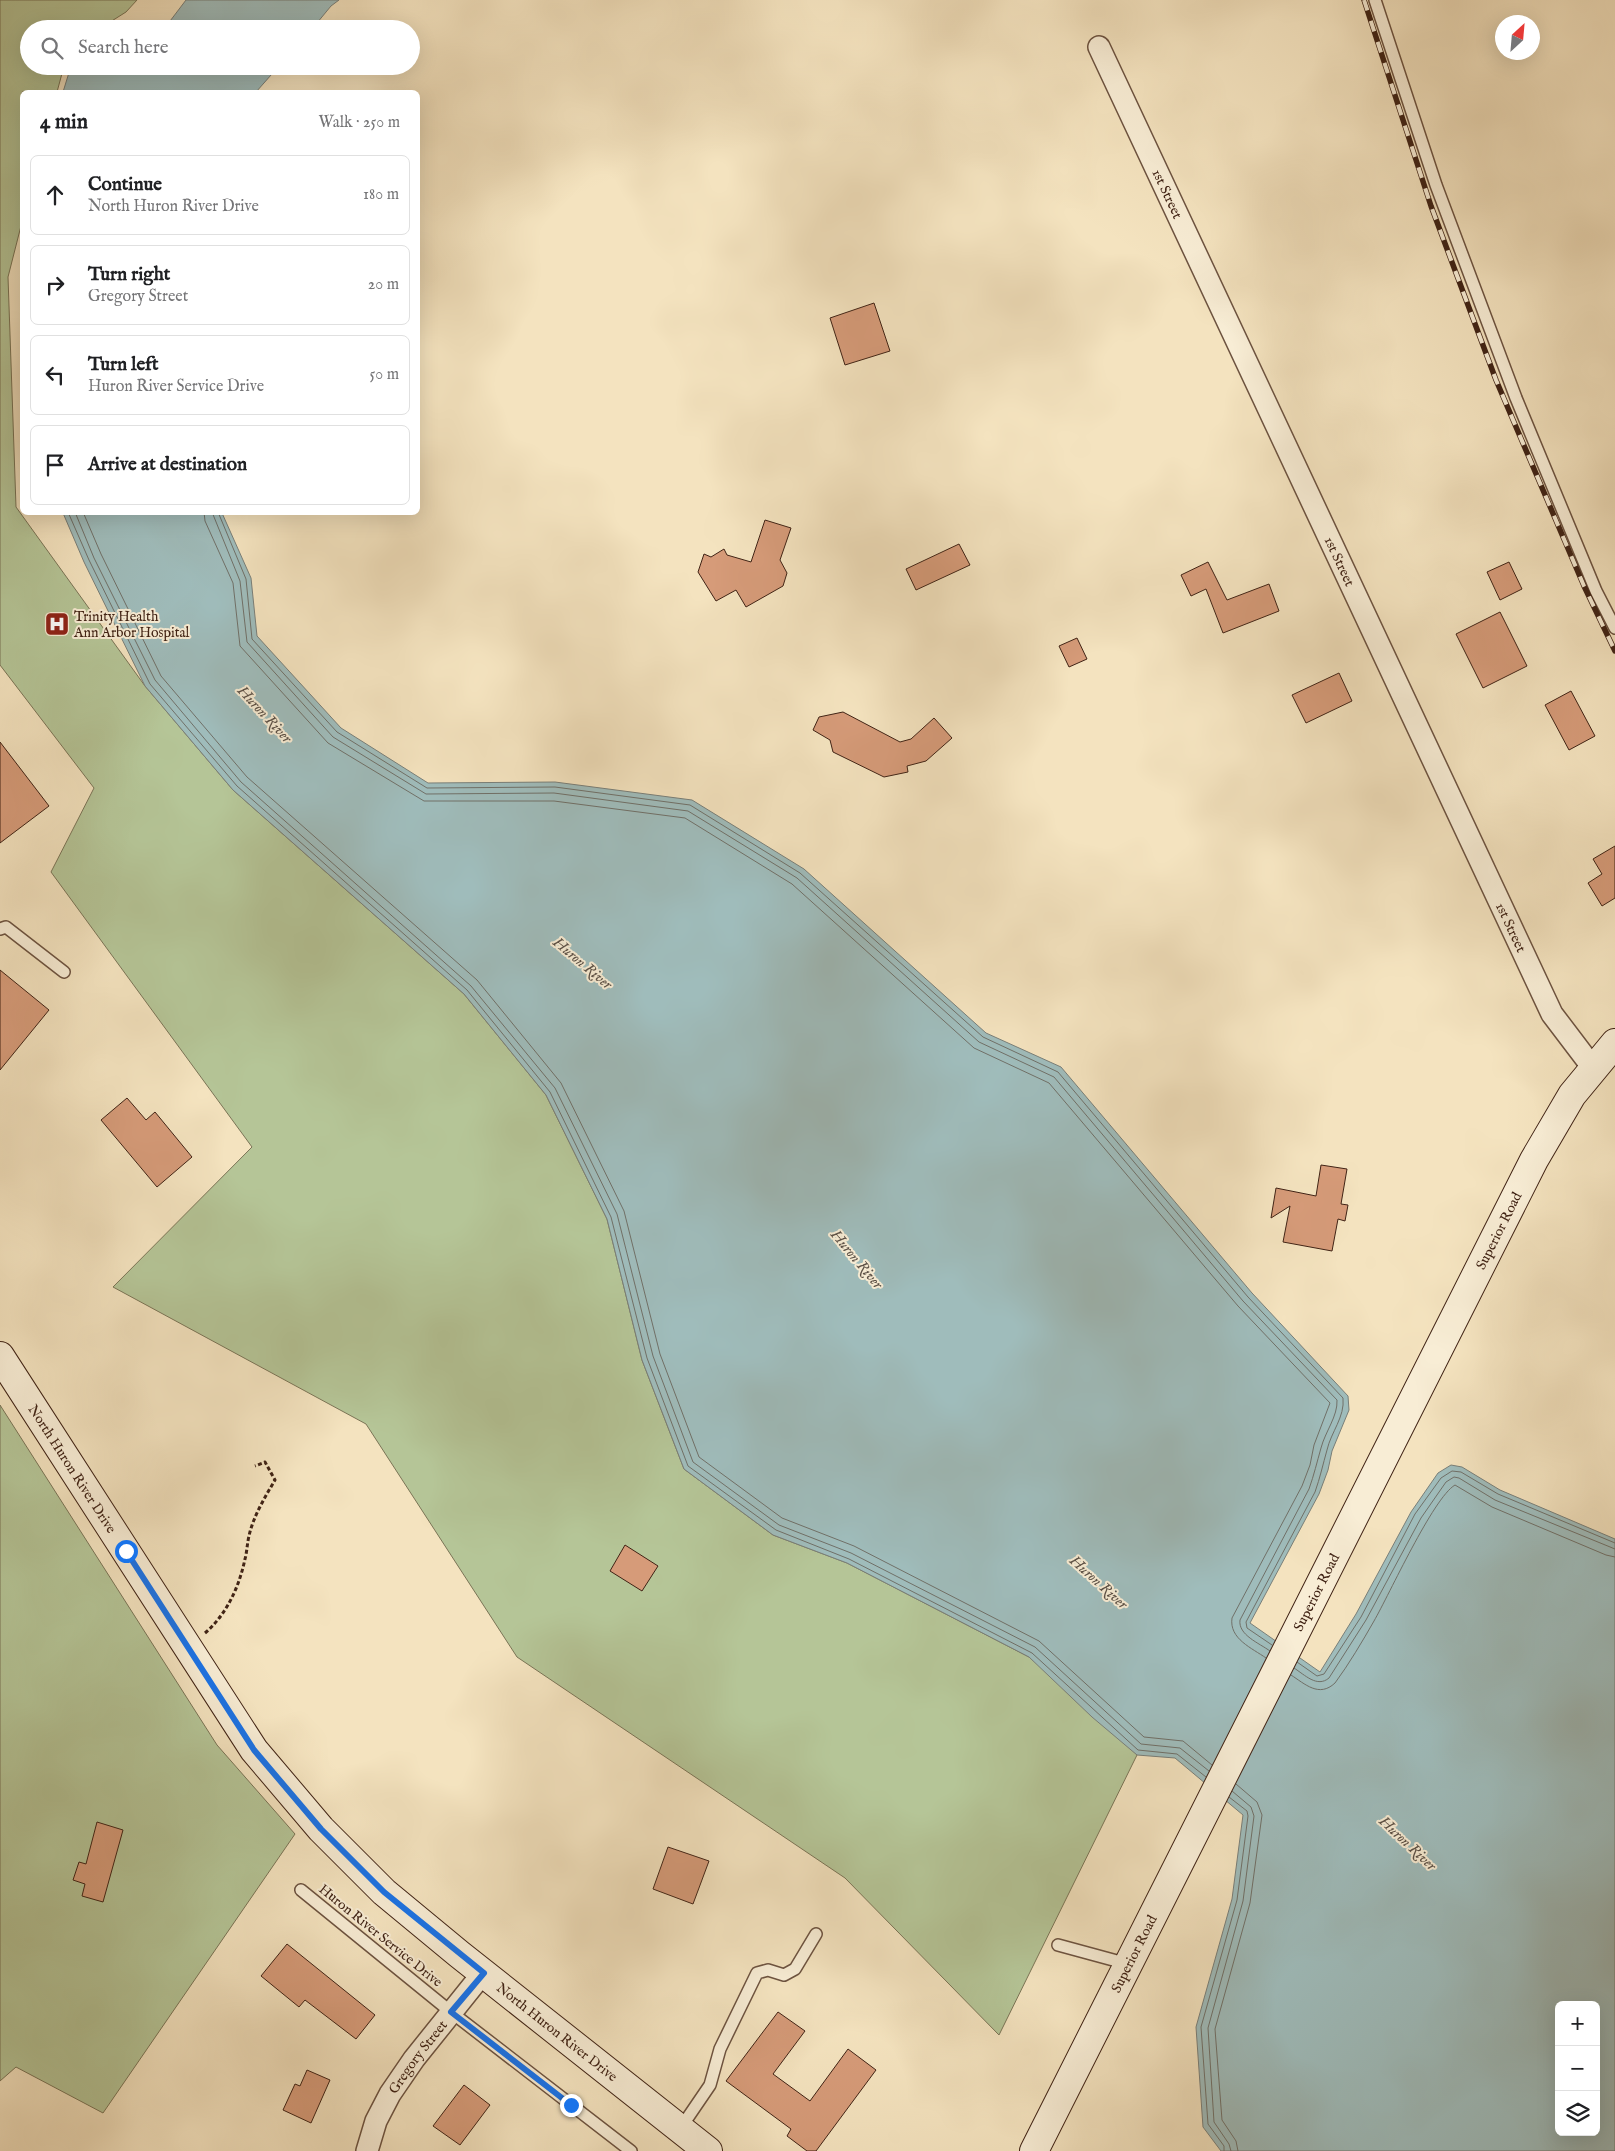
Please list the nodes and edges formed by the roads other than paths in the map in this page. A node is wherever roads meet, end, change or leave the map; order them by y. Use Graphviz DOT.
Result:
graph roads {
  1 [pos="1375,0"];
  2 [pos="1099,47"];
  3 [pos="1615,628"];
  4 [pos="0,929"];
  5 [pos="64,972"];
  6 [pos="1615,1043"];
  7 [pos="1593,1068"];
  8 [pos="0,1356"];
  9 [pos="301,1890"];
  10 [pos="816,1934"];
  11 [pos="1058,1945"];
  12 [pos="1128,1964"];
  13 [pos="484,1973"];
  14 [pos="451,2012"];
  15 [pos="680,2129"];
  16 [pos="367,2151"];
  17 [pos="631,2151"];
  18 [pos="708,2151"];
  19 [pos="1034,2151"];
  1 -- 3 [label="lane"];
  2 -- 7 [label="street, 1st Street"];
  4 -- 5 [label="lane"];
  6 -- 7 [label="main road, Superior Road"];
  7 -- 12 [label="main road, Superior Road"];
  8 -- 13 [label="main road, North Huron River Drive"];
  9 -- 14 [label="lane, Huron River Service Drive"];
  10 -- 15 [label="lane"];
  11 -- 12 [label="lane"];
  12 -- 19 [label="main road, Superior Road"];
  13 -- 14 [label="street, Gregory Street"];
  13 -- 15 [label="main road, North Huron River Drive"];
  14 -- 16 [label="street, Gregory Street"];
  14 -- 17 [label="lane, Huron River Service Drive"];
  15 -- 18 [label="main road, North Huron River Drive"];
}
